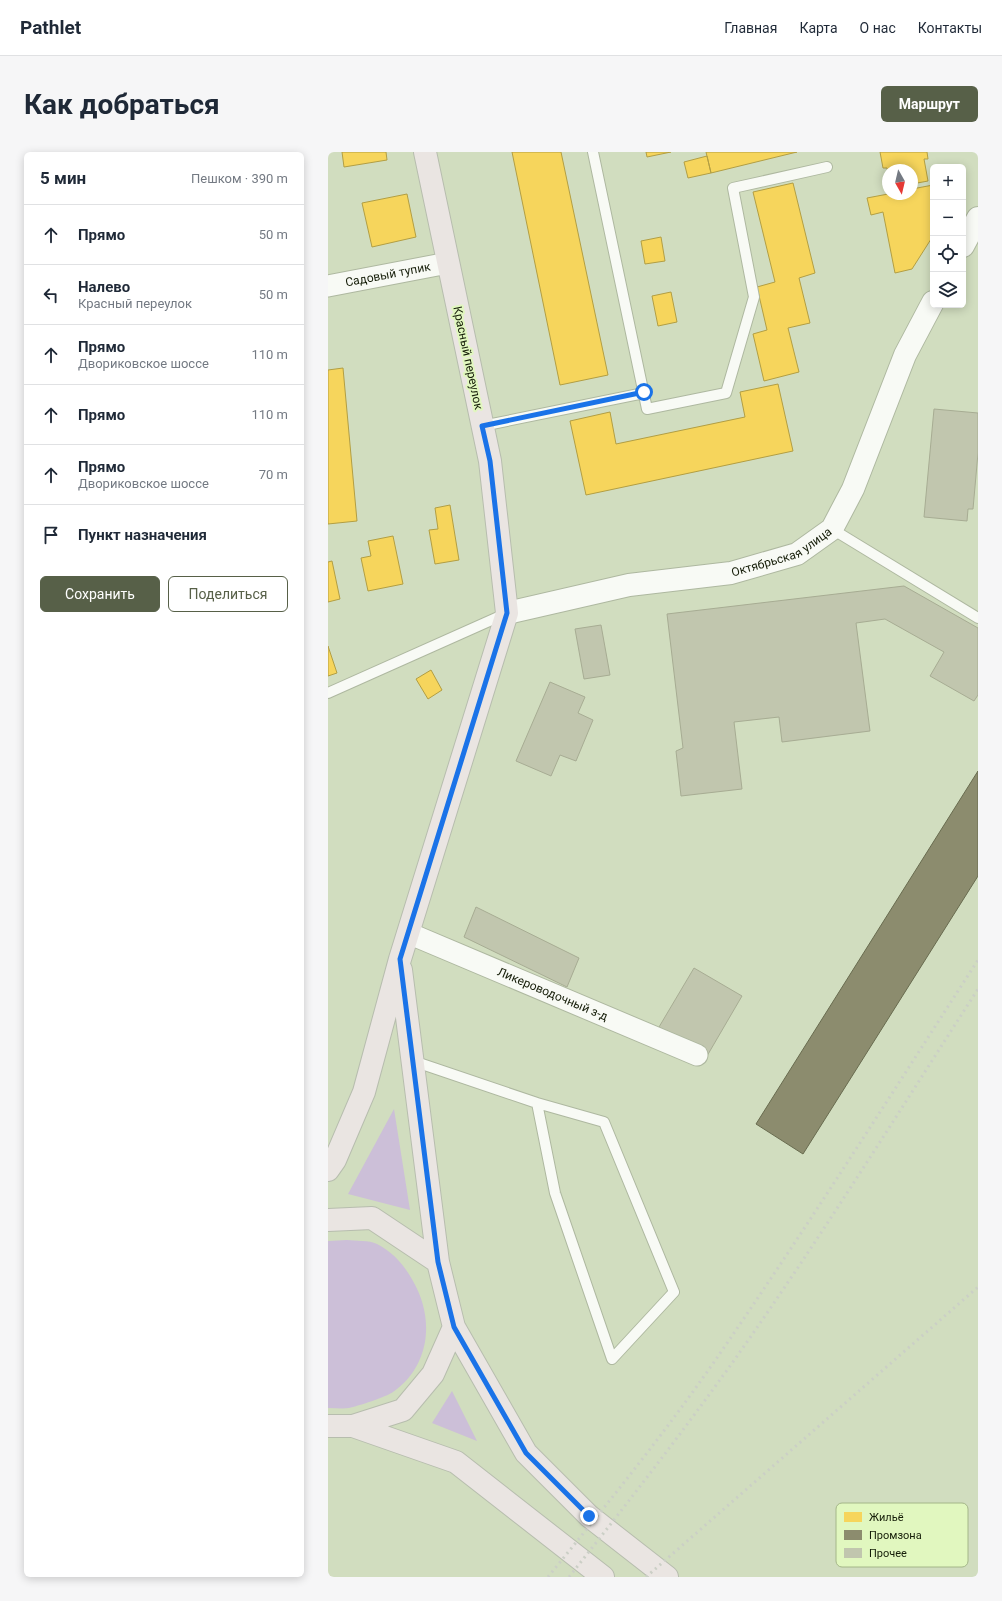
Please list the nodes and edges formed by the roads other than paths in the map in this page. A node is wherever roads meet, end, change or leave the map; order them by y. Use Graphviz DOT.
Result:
graph roads {
  1 [pos="425,152"];
  2 [pos="593,152"];
  3 [pos="827,167"];
  4 [pos="978,218"];
  5 [pos="966,240"];
  6 [pos="448,263"];
  7 [pos="328,286"];
  8 [pos="930,307"];
  9 [pos="644,392"];
  10 [pos="482,426"];
  11 [pos="832,529"];
  12 [pos="507,613"];
  13 [pos="978,618"];
  14 [pos="328,693"];
  15 [pos="408,933"];
  16 [pos="400,959"];
  17 [pos="697,1055"];
  18 [pos="413,1061"];
  19 [pos="537,1102"];
  20 [pos="328,1170"];
  21 [pos="328,1220"];
  22 [pos="438,1262"];
  23 [pos="454,1327"];
  24 [pos="328,1426"];
  25 [pos="353,1426"];
  26 [pos="603,1577"];
  27 [pos="666,1577"];
  1 -- 6 [label="main road, Красный переулок"];
  2 -- 9 [label="lane"];
  3 -- 9 [label="lane"];
  4 -- 5 [label="main road"];
  6 -- 7 [label="street, Садовый тупик"];
  6 -- 10 [label="main road, Красный переулок"];
  8 -- 11 [label="main road, Октябрьская улица"];
  9 -- 10 [label="lane"];
  10 -- 12 [label="main road, Красный переулок"];
  11 -- 12 [label="main road, Октябрьская улица"];
  11 -- 13 [label="lane"];
  12 -- 14 [label="lane"];
  12 -- 15 [label="main road"];
  15 -- 16 [label="main road"];
  15 -- 17 [label="street, Ликероводочный з-д"];
  16 -- 18 [label="main road"];
  16 -- 20 [label="main road"];
  18 -- 19 [label="lane"];
  18 -- 22 [label="main road"];
  19 -- 19 [label="lane"];
  21 -- 22 [label="main road"];
  22 -- 23 [label="main road"];
  23 -- 25 [label="main road"];
  23 -- 27 [label="main road"];
  24 -- 25 [label="main road"];
  25 -- 26 [label="main road"];
}
